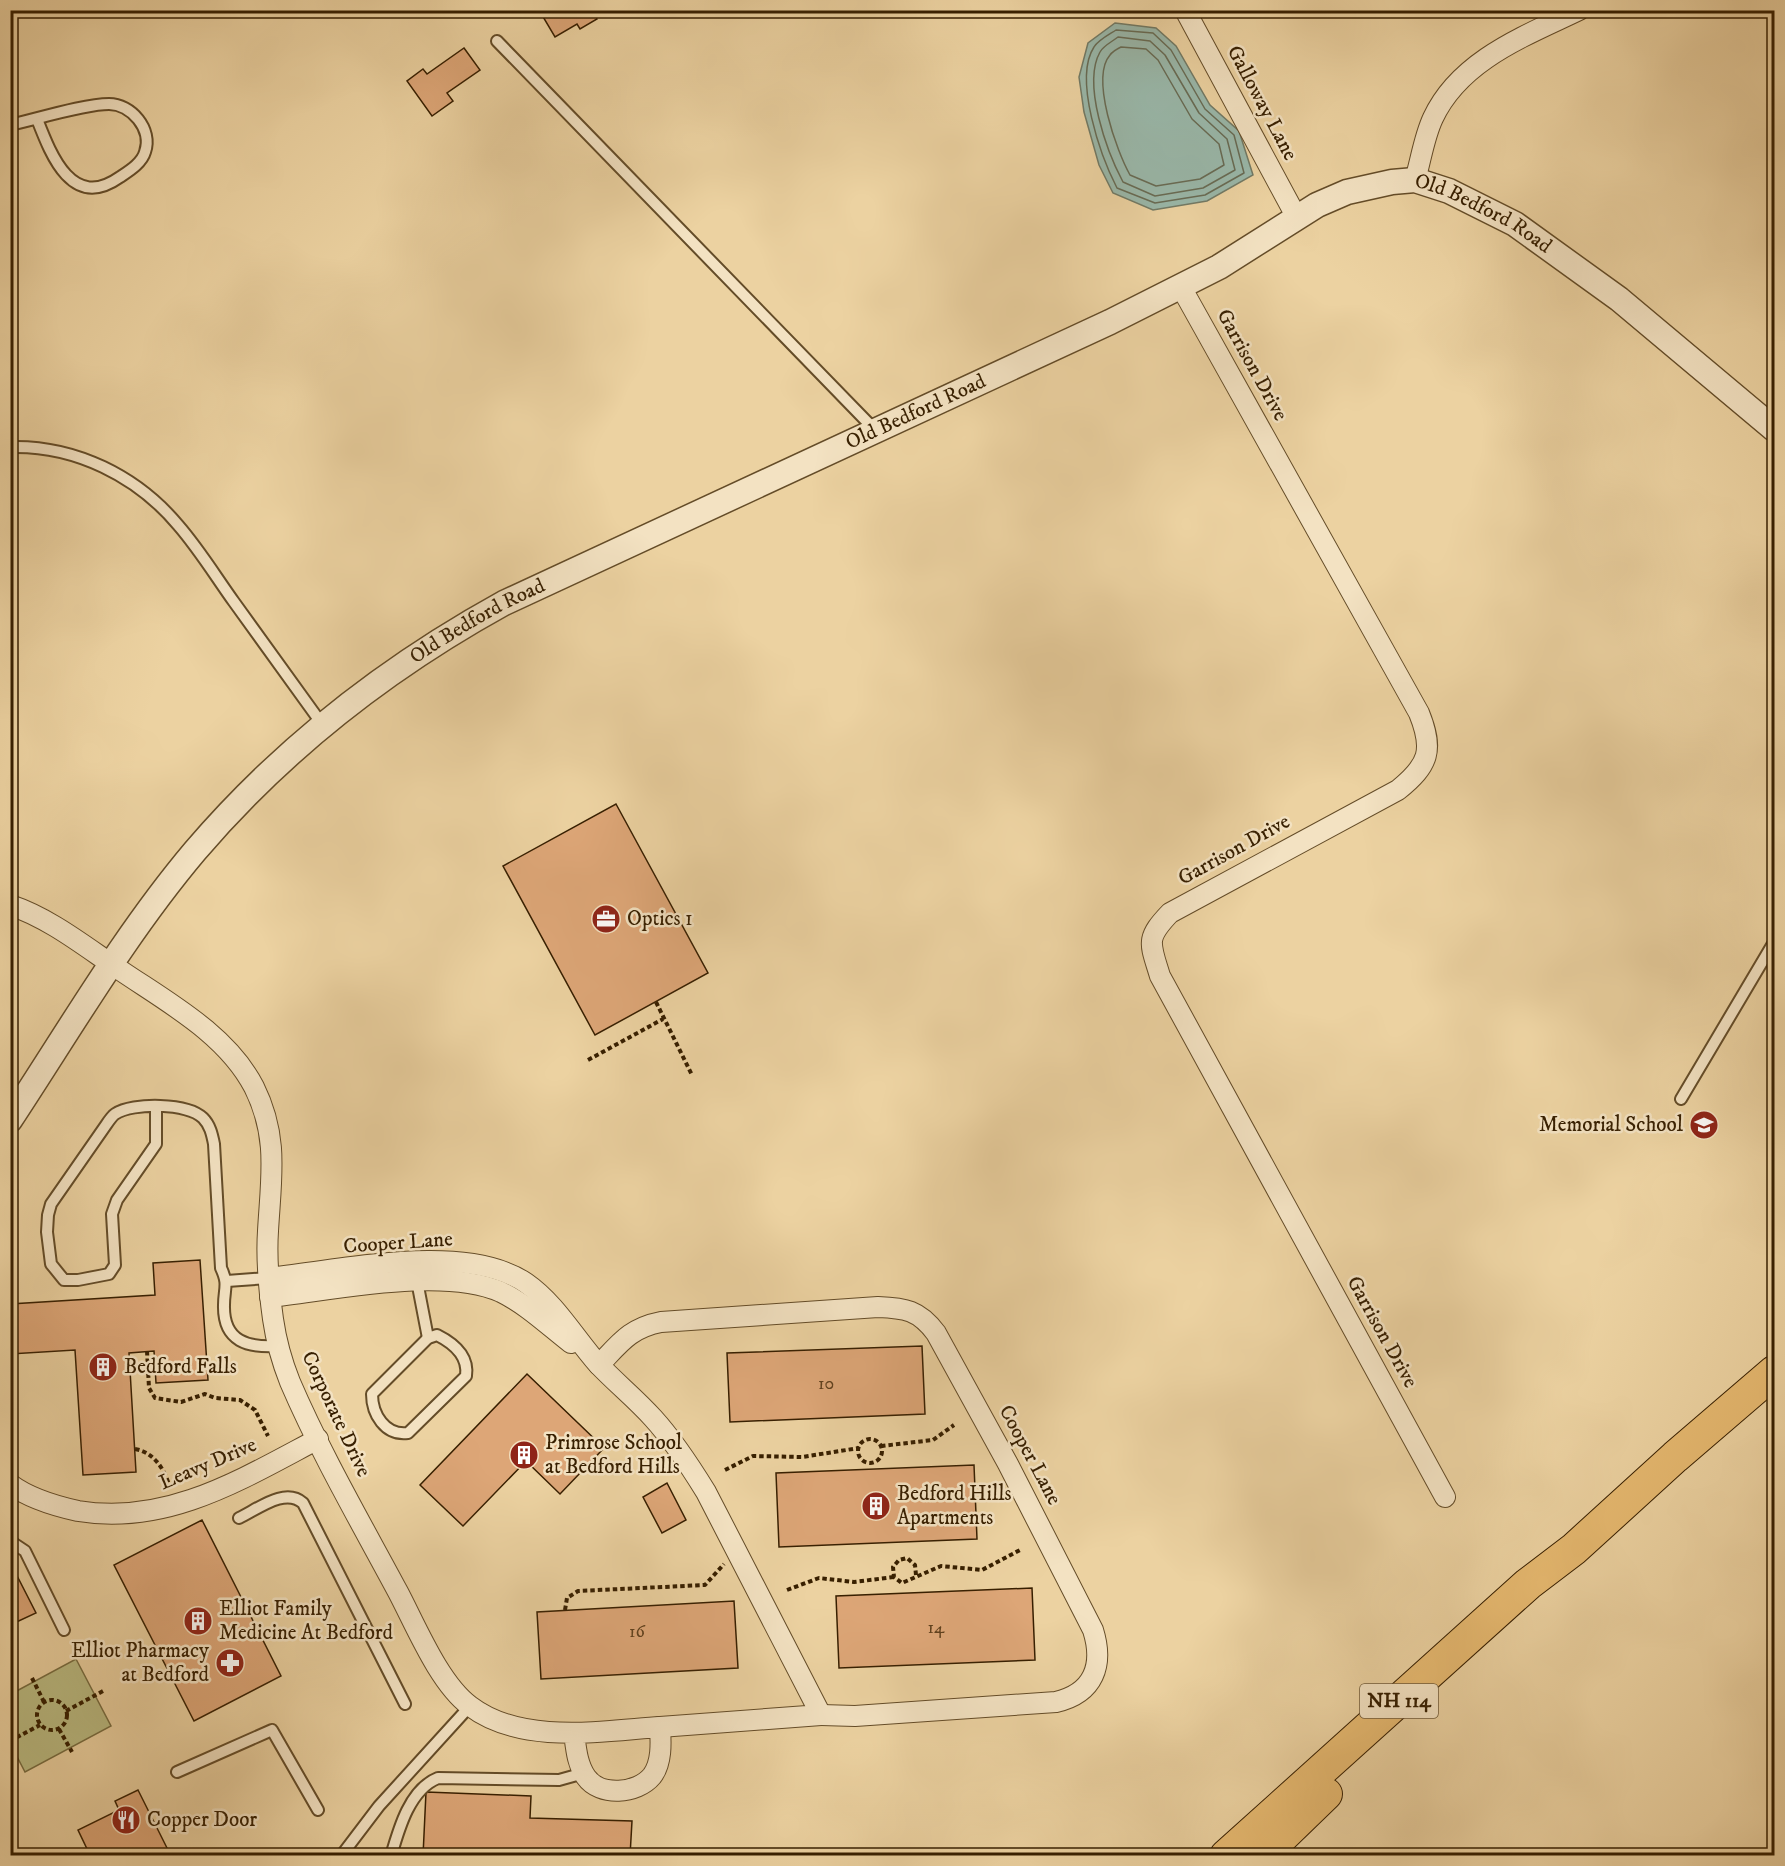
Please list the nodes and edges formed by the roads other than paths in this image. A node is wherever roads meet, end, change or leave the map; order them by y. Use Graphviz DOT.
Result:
graph roads {
  1 [pos="1185,10"];
  2 [pos="1580,10"];
  3 [pos="497,41"];
  4 [pos="37,119"];
  5 [pos="10,125"];
  6 [pos="1415,180"];
  7 [pos="1297,218"];
  8 [pos="1181,287"];
  9 [pos="1774,429"];
  10 [pos="877,431"];
  11 [pos="10,447"];
  12 [pos="322,724"];
  13 [pos="10,904"];
  14 [pos="1774,942"];
  15 [pos="111,964"];
  16 [pos="1681,1099"];
  17 [pos="156,1107"];
  18 [pos="10,1120"];
  19 [pos="227,1281"];
  20 [pos="417,1281"];
  21 [pos="269,1287"];
  22 [pos="428,1338"];
  23 [pos="279,1346"];
  24 [pos="599,1365"];
  25 [pos="1774,1372"];
  26 [pos="318,1439"];
  27 [pos="10,1484"];
  28 [pos="1445,1497"];
  29 [pos="239,1518"];
  30 [pos="11,1542"];
  31 [pos="1574,1549"];
  32 [pos="64,1630"];
  33 [pos="405,1704"];
  34 [pos="470,1706"];
  35 [pos="821,1715"];
  36 [pos="660,1727"];
  37 [pos="574,1733"];
  38 [pos="177,1773"];
  39 [pos="584,1773"];
  40 [pos="318,1810"];
  41 [pos="341,1856"];
  42 [pos="391,1856"];
  43 [pos="1226,1856"];
  44 [pos="1262,1856"];
  1 -- 7 [label="street, Galloway Lane"];
  2 -- 6 [label="street"];
  3 -- 10 [label="lane"];
  4 -- 4 [label="lane"];
  4 -- 5 [label="lane"];
  6 -- 7 [label="street, Old Bedford Road"];
  6 -- 9 [label="street, Old Bedford Road"];
  7 -- 8 [label="street, Old Bedford Road"];
  8 -- 10 [label="street, Old Bedford Road"];
  8 -- 28 [label="street, Garrison Drive"];
  10 -- 12 [label="street, Old Bedford Road"];
  11 -- 12 [label="lane"];
  12 -- 15 [label="street, Old Bedford Road"];
  13 -- 15 [label="street"];
  14 -- 16 [label="lane"];
  15 -- 18 [label="street, Old Bedford Road"];
  15 -- 21 [label="street, Corporate Drive"];
  17 -- 17 [label="lane"];
  17 -- 19 [label="lane"];
  19 -- 21 [label="lane"];
  19 -- 23 [label="lane"];
  20 -- 21 [label="street, Cooper Lane"];
  20 -- 22 [label="lane"];
  20 -- 24 [label="street, Cooper Lane"];
  21 -- 23 [label="street, Corporate Drive"];
  21 -- 24 [label="street, Cooper Lane"];
  22 -- 22 [label="lane"];
  23 -- 26 [label="street, Corporate Drive"];
  24 -- 35 [label="street, Cooper Lane"];
  24 -- 35 [label="street, Cooper Lane"];
  25 -- 31 [label="main road, NH 114"];
  26 -- 27 [label="street, Leavy Drive"];
  26 -- 34 [label="street, Corporate Drive"];
  29 -- 33 [label="lane"];
  30 -- 32 [label="lane"];
  31 -- 43 [label="main road, NH 114"];
  31 -- 44 [label="main road, NH 114"];
  34 -- 37 [label="street, Corporate Drive"];
  34 -- 41 [label="lane"];
  35 -- 36 [label="street, Cooper Lane"];
  36 -- 37 [label="street, Corporate Drive"];
  36 -- 39 [label="street"];
  37 -- 39 [label="street"];
  38 -- 40 [label="lane"];
  39 -- 42 [label="lane"];
}
